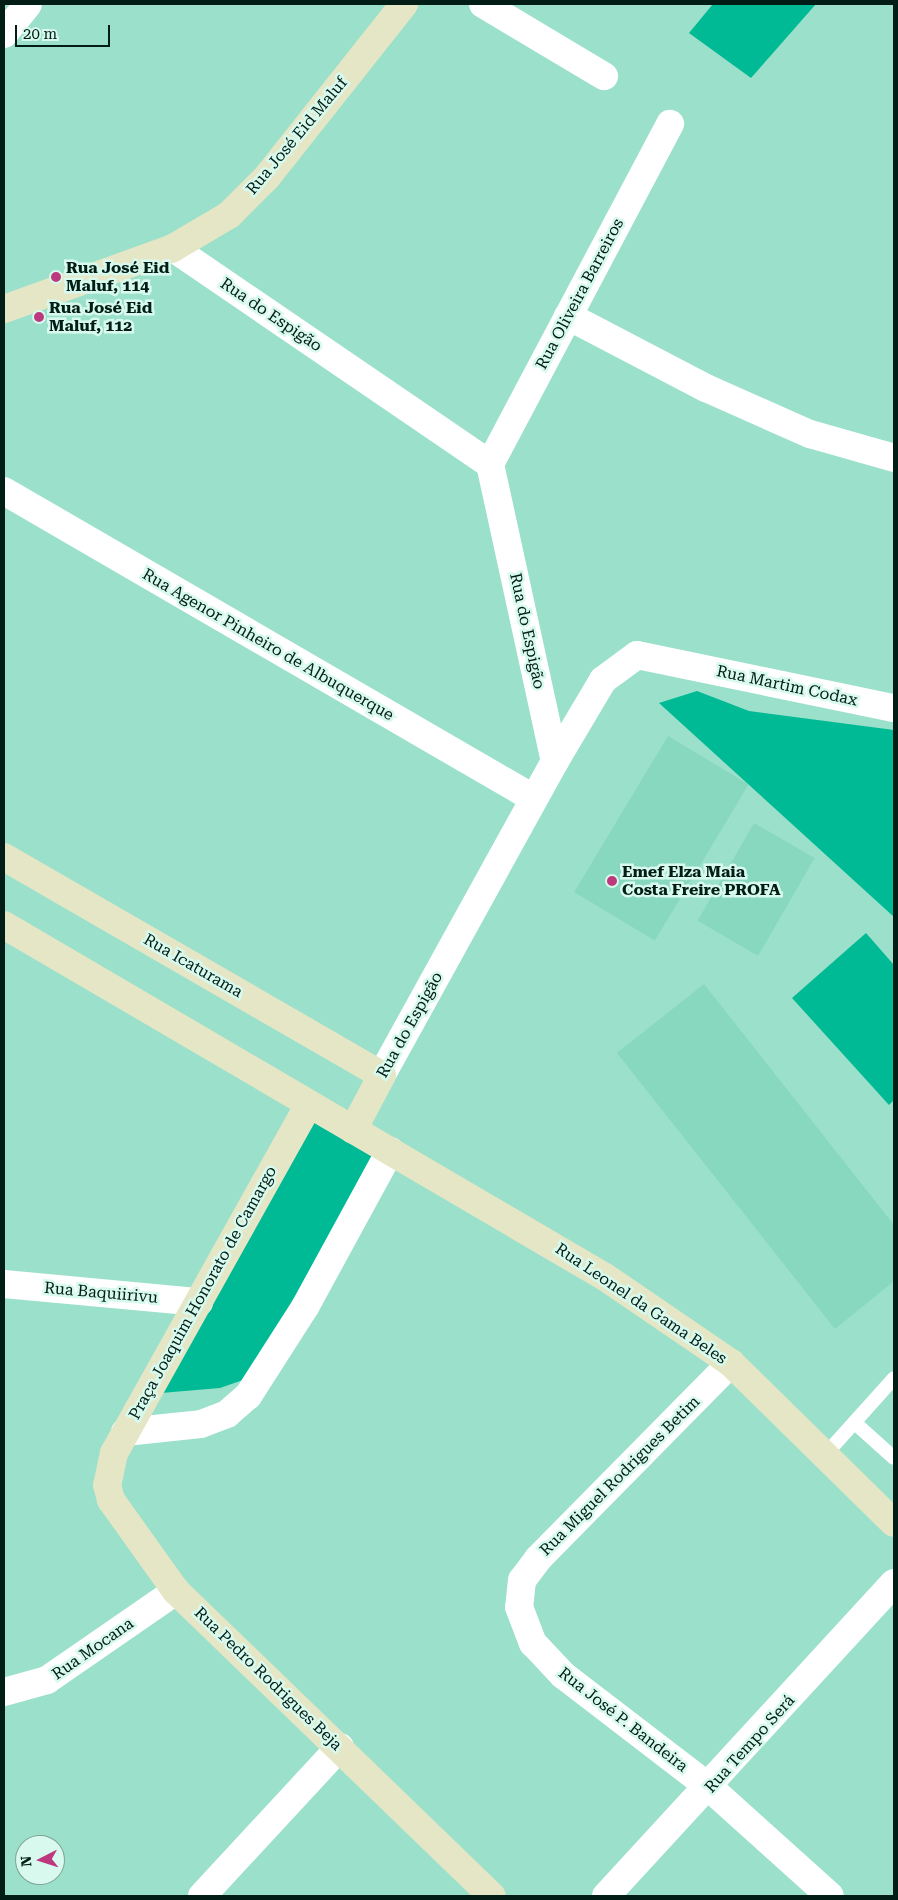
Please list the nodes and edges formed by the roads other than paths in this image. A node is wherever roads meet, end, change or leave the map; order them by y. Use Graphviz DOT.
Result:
graph roads {
  1 [pos="28,4"];
  2 [pos="404,4"];
  3 [pos="483,4"];
  4 [pos="4,34"];
  5 [pos="604,76"];
  6 [pos="670,124"];
  7 [pos="173,248"];
  8 [pos="4,309"];
  9 [pos="568,316"];
  10 [pos="894,458"];
  11 [pos="490,464"];
  12 [pos="4,492"];
  13 [pos="894,708"];
  14 [pos="555,761"];
  15 [pos="533,798"];
  16 [pos="4,857"];
  17 [pos="4,925"];
  18 [pos="382,1075"];
  19 [pos="308,1106"];
  20 [pos="353,1130"];
  21 [pos="390,1151"];
  22 [pos="4,1284"];
  23 [pos="199,1302"];
  24 [pos="731,1363"];
  25 [pos="894,1378"];
  26 [pos="855,1423"];
  27 [pos="125,1432"];
  28 [pos="825,1455"];
  29 [pos="894,1458"];
  30 [pos="894,1523"];
  31 [pos="893,1588"];
  32 [pos="176,1591"];
  33 [pos="518,1594"];
  34 [pos="4,1692"];
  35 [pos="340,1747"];
  36 [pos="710,1788"];
  37 [pos="202,1896"];
  38 [pos="492,1896"];
  39 [pos="606,1896"];
  40 [pos="830,1896"];
  1 -- 4 [label="street"];
  2 -- 7 [label="street, Rua José Eid Maluf"];
  3 -- 5 [label="street"];
  6 -- 9 [label="street, Rua Oliveira Barreiros"];
  7 -- 8 [label="street, Rua José Eid Maluf"];
  7 -- 11 [label="street, Rua do Espigão"];
  9 -- 10 [label="street"];
  9 -- 11 [label="street, Rua Oliveira Barreiros"];
  11 -- 14 [label="street, Rua do Espigão"];
  12 -- 15 [label="street, Rua Agenor Pinheiro de Albuquerque"];
  13 -- 14 [label="street, Rua Martim Codax"];
  14 -- 15 [label="street, Rua do Espigão"];
  15 -- 18 [label="street, Rua do Espigão"];
  16 -- 18 [label="street, Rua Icaturama"];
  17 -- 19 [label="street"];
  18 -- 20 [label="street, Rua do Espigão"];
  19 -- 20 [label="street"];
  19 -- 23 [label="street, Praça Joaquim Honorato de Camargo"];
  20 -- 21 [label="street, Rua Leonel da Gama Beles"];
  21 -- 24 [label="street, Rua Leonel da Gama Beles"];
  21 -- 27 [label="street, Praça Joaquim Honorato de Camargo"];
  22 -- 23 [label="street, Rua Baquiirivu"];
  23 -- 27 [label="street, Praça Joaquim Honorato de Camargo"];
  24 -- 28 [label="street, Rua Leonel da Gama Beles"];
  24 -- 33 [label="street, Rua Miguel Rodrigues Betim"];
  25 -- 26 [label="lane"];
  26 -- 28 [label="lane"];
  26 -- 29 [label="lane"];
  27 -- 32 [label="street, Rua Pedro Rodrigues Beja"];
  28 -- 30 [label="street, Rua Leonel da Gama Beles"];
  31 -- 36 [label="street, Rua Tempo Será"];
  32 -- 34 [label="street, Rua Mocana"];
  32 -- 35 [label="street, Rua Pedro Rodrigues Beja"];
  33 -- 36 [label="street, Rua José P. Bandeira"];
  35 -- 37 [label="street"];
  35 -- 38 [label="street, Rua Pedro Rodrigues Beja"];
  36 -- 39 [label="street, Rua Tempo Será"];
  36 -- 40 [label="street, Rua José P. Bandeira"];
}
